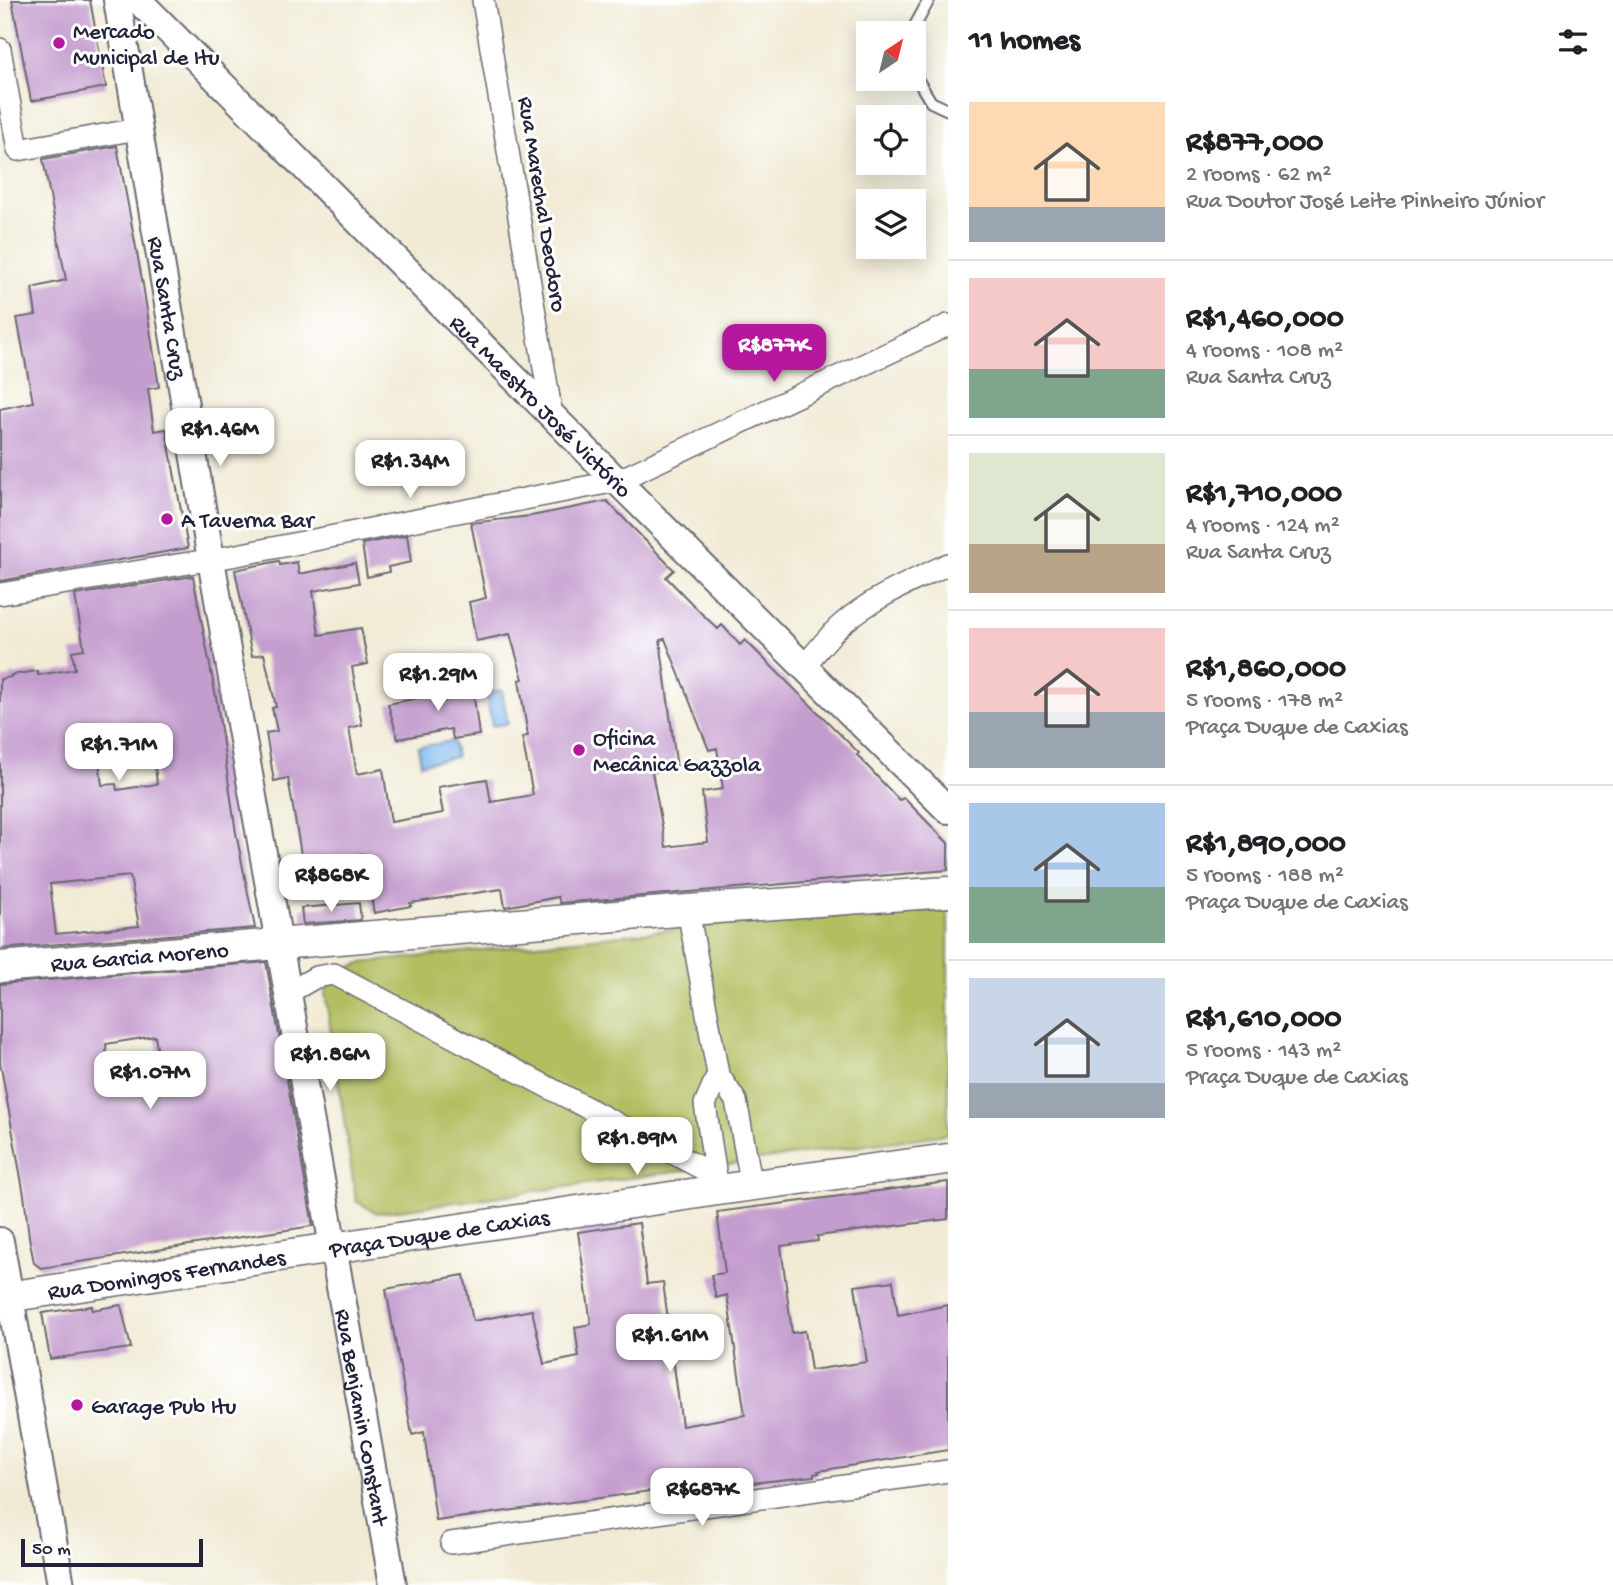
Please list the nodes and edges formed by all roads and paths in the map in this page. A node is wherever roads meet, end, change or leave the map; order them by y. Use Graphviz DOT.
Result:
graph roads {
  1 [pos="117,0"];
  2 [pos="138,0"];
  3 [pos="483,0"];
  4 [pos="929,0"];
  5 [pos="918,21"];
  6 [pos="0,49"];
  7 [pos="924,91"];
  8 [pos="948,110"];
  9 [pos="138,129"];
  10 [pos="948,325"];
  11 [pos="552,416"];
  12 [pos="617,481"];
  13 [pos="211,560"];
  14 [pos="948,565"];
  15 [pos="0,594"];
  16 [pos="805,665"];
  17 [pos="948,810"];
  18 [pos="948,892"];
  19 [pos="688,910"];
  20 [pos="280,944"];
  21 [pos="0,967"];
  22 [pos="288,993"];
  23 [pos="718,1074"];
  24 [pos="948,1159"];
  25 [pos="717,1183"];
  26 [pos="751,1186"];
  27 [pos="0,1241"];
  28 [pos="334,1249"];
  29 [pos="5,1297"];
  30 [pos="948,1471"];
  31 [pos="451,1543"];
  32 [pos="61,1585"];
  33 [pos="393,1585"];
  1 -- 9 [label="street, Rua Santa Cruz"];
  2 -- 11 [label="street, Rua Maestro José Victório"];
  3 -- 11 [label="street, Rua Marechal Deodoro"];
  4 -- 5 [label="lane"];
  6 -- 9 [label="street"];
  7 -- 8 [label="lane"];
  9 -- 13 [label="street, Rua Santa Cruz"];
  10 -- 12 [label="street"];
  11 -- 12 [label="street, Rua Maestro José Victório"];
  12 -- 13 [label="street"];
  12 -- 16 [label="street, Rua Maestro José Victório"];
  13 -- 15 [label="street"];
  13 -- 20 [label="street, Rua Santa Cruz"];
  14 -- 16 [label="street"];
  16 -- 17 [label="street, Rua Maestro José Victório"];
  18 -- 19 [label="main road"];
  19 -- 20 [label="main road"];
  19 -- 23 [label="street"];
  20 -- 21 [label="main road, Rua Garcia Moreno"];
  20 -- 22 [label="street, Praça Duque de Caxias"];
  22 -- 25 [label="street"];
  22 -- 28 [label="street, Praça Duque de Caxias"];
  23 -- 25 [label="street"];
  23 -- 26 [label="street"];
  24 -- 26 [label="main road, Praça Duque de Caxias"];
  25 -- 26 [label="main road, Praça Duque de Caxias"];
  25 -- 28 [label="main road, Praça Duque de Caxias"];
  27 -- 29 [label="street"];
  28 -- 29 [label="main road, Rua Domingos Fernandes"];
  28 -- 33 [label="street, Rua Benjamin Constant"];
  29 -- 32 [label="street"];
  30 -- 31 [label="street"];
}
